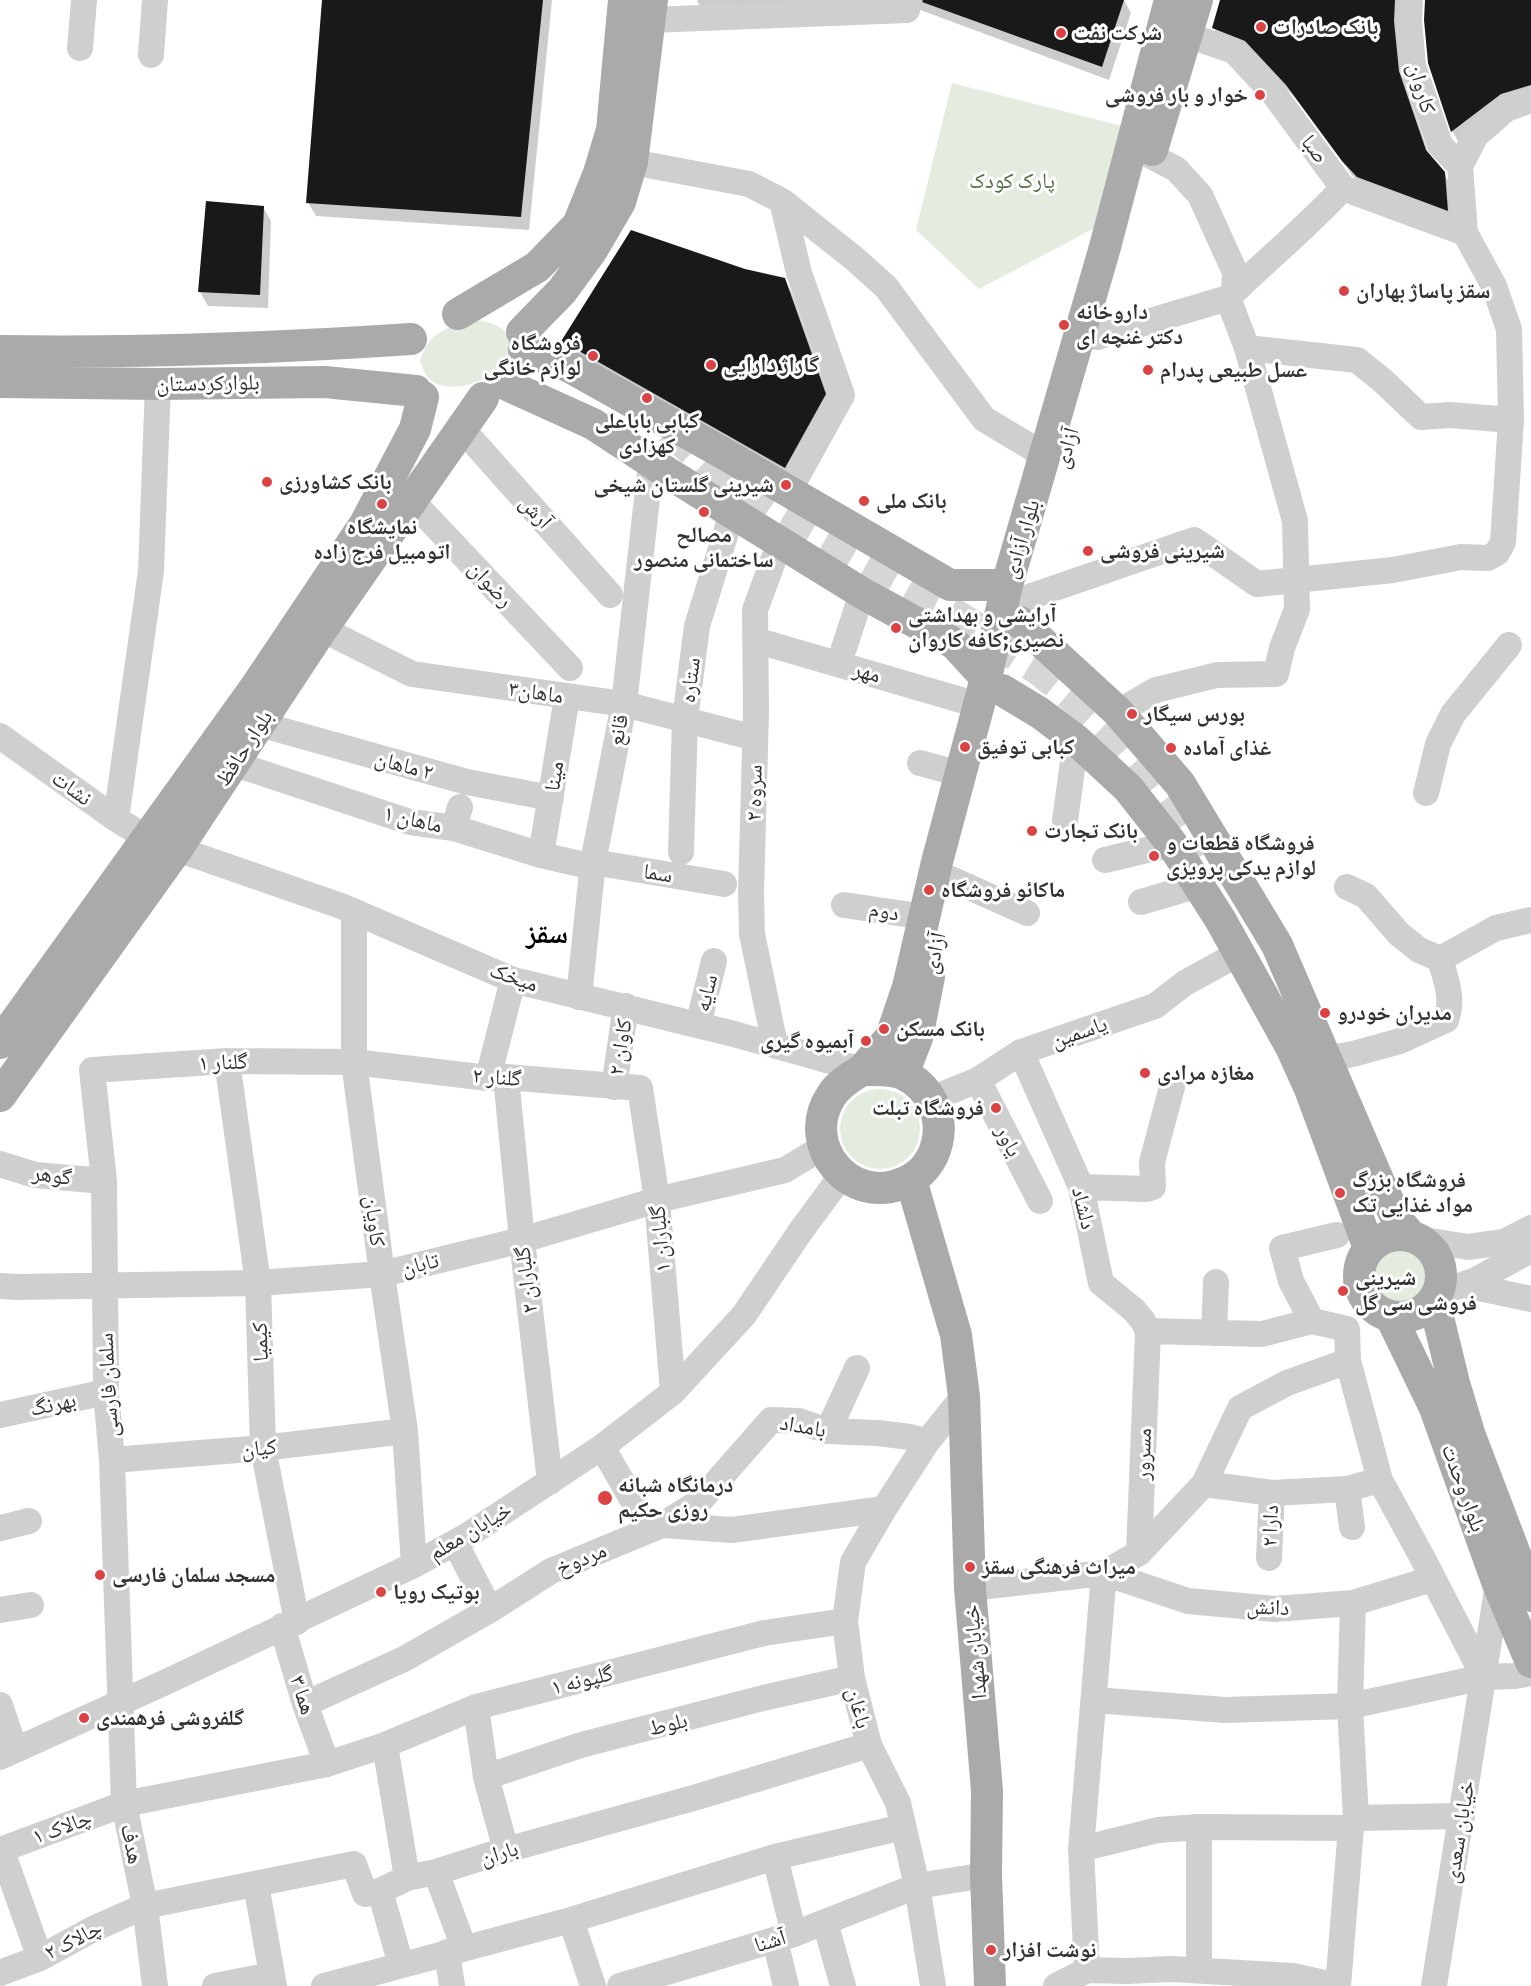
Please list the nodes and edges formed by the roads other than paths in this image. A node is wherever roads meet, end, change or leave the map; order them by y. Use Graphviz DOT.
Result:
graph roads {
  1 [pos="84,0"];
  2 [pos="155,0"];
  3 [pos="624,0"];
  4 [pos="1170,0"];
  5 [pos="1197,0"];
  6 [pos="1410,0"];
  7 [pos="651,10"];
  8 [pos="907,10"];
  9 [pos="1186,35"];
  10 [pos="80,48"];
  11 [pos="151,55"];
  12 [pos="1527,102"];
  13 [pos="1150,156"];
  14 [pos="632,162"];
  15 [pos="1460,166"];
  16 [pos="1343,188"];
  17 [pos="782,201"];
  18 [pos="1465,234"];
  19 [pos="1231,295"];
  20 [pos="458,314"];
  21 [pos="1097,337"];
  22 [pos="411,339"];
  23 [pos="523,341"];
  24 [pos="354,343"];
  25 [pos="1247,348"];
  26 [pos="0,351"];
  27 [pos="0,382"];
  28 [pos="158,384"];
  29 [pos="348,384"];
  30 [pos="495,391"];
  31 [pos="419,394"];
  32 [pos="1511,420"];
  33 [pos="462,429"];
  34 [pos="1046,453"];
  35 [pos="651,463"];
  36 [pos="789,491"];
  37 [pos="412,501"];
  38 [pos="732,513"];
  39 [pos="780,542"];
  40 [pos="1298,581"];
  41 [pos="862,593"];
  42 [pos="610,595"];
  43 [pos="1017,602"];
  44 [pos="322,630"];
  45 [pos="755,640"];
  46 [pos="1509,645"];
  47 [pos="844,648"];
  48 [pos="570,668"];
  49 [pos="988,691"];
  50 [pos="567,697"];
  51 [pos="624,704"];
  52 [pos="1118,712"];
  53 [pos="685,719"];
  54 [pos="259,724"];
  55 [pos="0,736"];
  56 [pos="755,738"];
  57 [pos="1076,740"];
  58 [pos="235,764"];
  59 [pos="920,764"];
  60 [pos="960,774"];
  61 [pos="1426,792"];
  62 [pos="551,798"];
  63 [pos="116,819"];
  64 [pos="1065,820"];
  65 [pos="147,837"];
  66 [pos="1172,844"];
  67 [pos="177,849"];
  68 [pos="681,852"];
  69 [pos="541,855"];
  70 [pos="1105,860"];
  71 [pos="593,865"];
  72 [pos="951,879"];
  73 [pos="724,884"];
  74 [pos="1199,885"];
  75 [pos="1347,887"];
  76 [pos="1140,902"];
  77 [pos="844,905"];
  78 [pos="354,910"];
  79 [pos="1027,913"];
  80 [pos="925,917"];
  81 [pos="1531,920"];
  82 [pos="1440,960"];
  83 [pos="1225,961"];
  84 [pos="714,962"];
  85 [pos="513,980"];
  86 [pos="579,997"];
  87 [pos="627,1006"];
  88 [pos="698,1025"];
  89 [pos="0,1043"];
  90 [pos="775,1045"];
  91 [pos="1310,1045"];
  92 [pos="1021,1052"];
  93 [pos="227,1061"];
  94 [pos="354,1062"];
  95 [pos="92,1070"];
  96 [pos="862,1070"];
  97 [pos="903,1074"];
  98 [pos="497,1078"];
  99 [pos="978,1080"];
  100 [pos="614,1087"];
  101 [pos="640,1088"];
  102 [pos="1172,1088"];
  103 [pos="0,1096"];
  104 [pos="931,1099"];
  105 [pos="823,1147"];
  106 [pos="0,1164"];
  107 [pos="842,1175"];
  108 [pos="911,1180"];
  109 [pos="104,1181"];
  110 [pos="1081,1187"];
  111 [pos="657,1200"];
  112 [pos="1040,1201"];
  113 [pos="1531,1228"];
  114 [pos="1337,1235"];
  115 [pos="1415,1237"];
  116 [pos="522,1240"];
  117 [pos="1369,1248"];
  118 [pos="1531,1250"];
  119 [pos="382,1274"];
  120 [pos="1216,1282"];
  121 [pos="258,1283"];
  122 [pos="0,1286"];
  123 [pos="105,1287"];
  124 [pos="1446,1293"];
  125 [pos="1531,1299"];
  126 [pos="1391,1317"];
  127 [pos="1312,1321"];
  128 [pos="1214,1333"];
  129 [pos="1148,1343"];
  130 [pos="1348,1361"];
  131 [pos="856,1368"];
  132 [pos="106,1392"];
  133 [pos="673,1392"];
  134 [pos="964,1396"];
  135 [pos="0,1415"];
  136 [pos="405,1431"];
  137 [pos="828,1431"];
  138 [pos="927,1442"];
  139 [pos="602,1447"];
  140 [pos="263,1448"];
  141 [pos="112,1460"];
  142 [pos="1380,1480"];
  143 [pos="550,1482"];
  144 [pos="1204,1484"];
  145 [pos="1347,1489"];
  146 [pos="1272,1493"];
  147 [pos="884,1509"];
  148 [pos="29,1521"];
  149 [pos="1352,1527"];
  150 [pos="0,1528"];
  151 [pos="656,1528"];
  152 [pos="1139,1553"];
  153 [pos="460,1554"];
  154 [pos="1269,1558"];
  155 [pos="414,1565"];
  156 [pos="1104,1573"];
  157 [pos="1432,1579"];
  158 [pos="1498,1584"];
  159 [pos="970,1588"];
  160 [pos="1531,1596"];
  161 [pos="1353,1603"];
  162 [pos="31,1605"];
  163 [pos="0,1610"];
  164 [pos="489,1610"];
  165 [pos="845,1621"];
  166 [pos="290,1624"];
  167 [pos="1531,1662"];
  168 [pos="1531,1674"];
  169 [pos="1484,1677"];
  170 [pos="852,1678"];
  171 [pos="1094,1700"];
  172 [pos="121,1701"];
  173 [pos="305,1704"];
  174 [pos="0,1705"];
  175 [pos="1350,1706"];
  176 [pos="476,1707"];
  177 [pos="385,1745"];
  178 [pos="869,1746"];
  179 [pos="7,1753"];
  180 [pos="327,1764"];
  181 [pos="486,1777"];
  182 [pos="124,1804"];
  183 [pos="1462,1815"];
  184 [pos="1353,1823"];
  185 [pos="903,1827"];
  186 [pos="1199,1827"];
  187 [pos="0,1849"];
  188 [pos="506,1850"];
  189 [pos="1081,1850"];
  190 [pos="775,1857"];
  191 [pos="436,1872"];
  192 [pos="986,1875"];
  193 [pos="407,1878"];
  194 [pos="256,1884"];
  195 [pos="917,1886"];
  196 [pos="381,1891"];
  197 [pos="145,1906"];
  198 [pos="571,1920"];
  199 [pos="825,1922"];
  200 [pos="784,1937"];
  201 [pos="455,1950"];
  202 [pos="40,1958"];
  203 [pos="1199,1969"];
  204 [pos="1088,1970"];
  205 [pos="0,1973"];
  206 [pos="389,1974"];
  207 [pos="1142,1978"];
  208 [pos="272,1980"];
  209 [pos="659,1980"];
  210 [pos="1292,1981"];
  211 [pos="155,1986"];
  212 [pos="215,1986"];
  213 [pos="324,1986"];
  214 [pos="452,1986"];
  215 [pos="593,1986"];
  216 [pos="620,1986"];
  217 [pos="786,1986"];
  218 [pos="843,1986"];
  219 [pos="933,1986"];
  220 [pos="990,1986"];
  221 [pos="1056,1986"];
  222 [pos="1338,1986"];
  223 [pos="1434,1986"];
  1 -- 10 [label="street"];
  2 -- 11 [label="street"];
  3 -- 20 [label="main road"];
  4 -- 34 [label="main road, بلوار آزادی"];
  5 -- 9 [label="main road, آزادی"];
  6 -- 15 [label="street, کاروان"];
  7 -- 8 [label="street"];
  7 -- 14 [label="main road"];
  9 -- 13 [label="main road, آزادی"];
  9 -- 16 [label="street, صبا"];
  12 -- 15 [label="street"];
  13 -- 19 [label="street"];
  13 -- 21 [label="main road, آزادی"];
  14 -- 17 [label="street"];
  14 -- 23 [label="main road"];
  15 -- 18 [label="street"];
  16 -- 18 [label="street, صبا"];
  16 -- 19 [label="street"];
  17 -- 34 [label="street"];
  17 -- 36 [label="street"];
  18 -- 32 [label="street"];
  19 -- 21 [label="street"];
  19 -- 25 [label="street"];
  20 -- 22 [label="main road"];
  20 -- 23 [label="main road"];
  21 -- 43 [label="main road, آزادی"];
  22 -- 24 [label="main road, بلوارکردستان"];
  22 -- 31 [label="main road"];
  23 -- 30 [label="main road"];
  23 -- 36 [label="main road"];
  24 -- 26 [label="main road, بلوارکردستان"];
  24 -- 29 [label="main road"];
  25 -- 32 [label="street"];
  25 -- 40 [label="street"];
  27 -- 28 [label="main road, بلوارکردستان"];
  28 -- 29 [label="main road, بلوارکردستان"];
  28 -- 63 [label="street"];
  29 -- 31 [label="main road, بلوارکردستان"];
  30 -- 31 [label="main road"];
  30 -- 33 [label="main road, بلوار حافظ"];
  30 -- 35 [label="main road"];
  31 -- 65 [label="main road, بلوار حافظ"];
  32 -- 40 [label="street"];
  33 -- 37 [label="main road, بلوار حافظ"];
  33 -- 42 [label="street, آرش"];
  34 -- 43 [label="main road, بلوار آزادی"];
  35 -- 38 [label="main road"];
  35 -- 51 [label="street, قانع"];
  36 -- 43 [label="main road"];
  37 -- 44 [label="main road, بلوار حافظ"];
  37 -- 48 [label="street, رضوان"];
  38 -- 39 [label="main road"];
  38 -- 53 [label="street, ستاره"];
  39 -- 41 [label="main road"];
  39 -- 45 [label="street, سروه ۲"];
  40 -- 43 [label="street"];
  40 -- 52 [label="street"];
  41 -- 47 [label="street"];
  41 -- 49 [label="main road"];
  43 -- 49 [label="main road, آزادی"];
  43 -- 52 [label="main road"];
  44 -- 50 [label="street, ماهان۳"];
  44 -- 54 [label="main road, بلوار حافظ"];
  45 -- 49 [label="street, مهر"];
  45 -- 56 [label="street, سروه ۲"];
  46 -- 61 [label="street"];
  49 -- 57 [label="main road"];
  49 -- 60 [label="main road"];
  49 -- 72 [label="main road, آزادی"];
  50 -- 51 [label="street, ماهان۳"];
  50 -- 62 [label="street, مینا"];
  51 -- 53 [label="street, ماهان۳"];
  51 -- 71 [label="street, قانع"];
  52 -- 91 [label="main road"];
  53 -- 56 [label="street, ماهان۳"];
  53 -- 68 [label="street, ستاره"];
  54 -- 58 [label="main road, بلوار حافظ"];
  54 -- 62 [label="street, ٢ ماهان"];
  55 -- 63 [label="street, نشات"];
  56 -- 90 [label="street, سروه ۲"];
  57 -- 64 [label="street"];
  57 -- 66 [label="main road"];
  58 -- 67 [label="main road, بلوار حافظ"];
  58 -- 69 [label="street, ماهان ۱"];
  59 -- 60 [label="street"];
  60 -- 80 [label="main road"];
  62 -- 69 [label="street, مینا"];
  63 -- 65 [label="street, نشات"];
  65 -- 89 [label="main road, بلوار حافظ"];
  66 -- 70 [label="street"];
  66 -- 74 [label="main road"];
  67 -- 78 [label="street, میخک"];
  67 -- 103 [label="main road, بلوار حافظ"];
  69 -- 71 [label="street, ماهان ۱"];
  71 -- 73 [label="street, سما"];
  71 -- 86 [label="street, قانع"];
  72 -- 79 [label="street"];
  72 -- 97 [label="main road, آزادی"];
  74 -- 76 [label="street"];
  74 -- 91 [label="main road"];
  75 -- 82 [label="street"];
  77 -- 80 [label="street, دوم"];
  78 -- 85 [label="street, میخک"];
  78 -- 94 [label="street, کاویان"];
  80 -- 96 [label="main road"];
  81 -- 82 [label="street"];
  82 -- 91 [label="street"];
  83 -- 92 [label="street, یاسمین"];
  84 -- 88 [label="street, سایه"];
  85 -- 86 [label="street, میخک"];
  85 -- 98 [label="street, گلباران ۲"];
  86 -- 87 [label="street, میخک"];
  87 -- 88 [label="street, میخک"];
  87 -- 100 [label="street, کاوان ۲"];
  88 -- 90 [label="street, میخک"];
  90 -- 96 [label="street, میخک"];
  91 -- 115 [label="main road"];
  91 -- 117 [label="main road"];
  92 -- 99 [label="street, یاسمین"];
  92 -- 110 [label="street, دلشاد"];
  93 -- 94 [label="street, گلنار ۱"];
  93 -- 95 [label="street, گلنار ۱"];
  93 -- 121 [label="street, کیمیا"];
  94 -- 98 [label="street, گلنار ۲"];
  94 -- 119 [label="street, کاویان"];
  95 -- 109 [label="street, سلمان فارسی"];
  96 -- 97 [label="main road"];
  96 -- 105 [label="main road"];
  97 -- 104 [label="main road"];
  98 -- 100 [label="street, گلنار ۲"];
  98 -- 116 [label="street, گلباران ۲"];
  99 -- 104 [label="street, یاسمین"];
  99 -- 112 [label="street, یاور"];
  100 -- 101 [label="street, گلنار ۲"];
  101 -- 111 [label="street, گلباران ۱"];
  102 -- 110 [label="street"];
  104 -- 108 [label="main road"];
  105 -- 107 [label="main road"];
  105 -- 111 [label="street, تابان"];
  106 -- 109 [label="street, گوهر"];
  107 -- 108 [label="main road"];
  107 -- 133 [label="street, خیابان معلم"];
  108 -- 134 [label="main road, خیابان شهدا"];
  109 -- 123 [label="street, سلمان فارسی"];
  110 -- 129 [label="street, دلشاد"];
  111 -- 116 [label="street, تابان"];
  111 -- 133 [label="street, گلباران ۱"];
  113 -- 115 [label="street"];
  114 -- 127 [label="street"];
  115 -- 117 [label="main road"];
  115 -- 124 [label="main road"];
  116 -- 119 [label="street, تابان"];
  116 -- 143 [label="street, گلباران ۲"];
  117 -- 126 [label="main road"];
  118 -- 124 [label="street"];
  119 -- 121 [label="street, تابان"];
  119 -- 136 [label="street, کاویان"];
  120 -- 128 [label="street"];
  121 -- 123 [label="street, تابان"];
  121 -- 140 [label="street, کیمیا"];
  122 -- 123 [label="street, تابان"];
  123 -- 132 [label="street, سلمان فارسی"];
  124 -- 125 [label="street"];
  124 -- 126 [label="main road"];
  124 -- 160 [label="main road, بلوار وحدت"];
  126 -- 158 [label="main road, بلوار وحدت"];
  127 -- 128 [label="street"];
  127 -- 130 [label="street"];
  128 -- 129 [label="street"];
  129 -- 152 [label="street, مسرور"];
  130 -- 142 [label="street"];
  130 -- 144 [label="street"];
  131 -- 137 [label="street"];
  132 -- 135 [label="street, بهرنگ"];
  132 -- 141 [label="street, سلمان فارسی"];
  133 -- 139 [label="street, خیابان معلم"];
  134 -- 138 [label="street"];
  134 -- 159 [label="main road, خیابان شهدا"];
  136 -- 140 [label="street, کیان"];
  136 -- 155 [label="street, کاویان"];
  137 -- 138 [label="street, بامداد"];
  137 -- 151 [label="street, بامداد"];
  138 -- 147 [label="street, باغان"];
  139 -- 143 [label="street, خیابان معلم"];
  139 -- 151 [label="street"];
  140 -- 141 [label="street, کیان"];
  140 -- 166 [label="street, کیمیا"];
  141 -- 172 [label="street, سلمان فارسی"];
  142 -- 145 [label="street"];
  142 -- 157 [label="street"];
  143 -- 155 [label="street, خیابان معلم"];
  144 -- 146 [label="street"];
  144 -- 152 [label="street"];
  145 -- 146 [label="street"];
  145 -- 149 [label="street"];
  146 -- 154 [label="street, دارا ۲"];
  147 -- 151 [label="street, مردوخ"];
  147 -- 165 [label="street, باغان"];
  148 -- 150 [label="street"];
  151 -- 164 [label="street, مردوخ"];
  152 -- 156 [label="street"];
  153 -- 164 [label="street"];
  155 -- 166 [label="street, خیابان معلم"];
  156 -- 159 [label="street"];
  156 -- 161 [label="street, دانش"];
  156 -- 171 [label="street"];
  157 -- 161 [label="street, دانش"];
  157 -- 169 [label="street"];
  158 -- 167 [label="main road, بلوار وحدت"];
  158 -- 169 [label="street, خیابان سعدی"];
  159 -- 192 [label="main road, خیابان شهدا"];
  161 -- 175 [label="street"];
  162 -- 163 [label="street"];
  164 -- 173 [label="street, مردوخ"];
  165 -- 170 [label="street, باغان"];
  165 -- 176 [label="street, گلپونه ۱"];
  166 -- 172 [label="street, خیابان معلم"];
  166 -- 173 [label="street, هما ۳"];
  168 -- 169 [label="street"];
  169 -- 175 [label="street"];
  169 -- 183 [label="street, خیابان سعدی"];
  170 -- 178 [label="street, باغان"];
  170 -- 181 [label="street, بلوط"];
  171 -- 175 [label="street"];
  171 -- 189 [label="street"];
  172 -- 179 [label="street, خیابان معلم"];
  172 -- 182 [label="street, هدف"];
  173 -- 180 [label="street, هما ۳"];
  174 -- 179 [label="street"];
  175 -- 184 [label="street"];
  176 -- 177 [label="street, گلپونه ۱"];
  176 -- 181 [label="street"];
  177 -- 180 [label="street, گلپونه ۱"];
  177 -- 193 [label="street"];
  178 -- 185 [label="street, باغان"];
  178 -- 188 [label="street, باران"];
  180 -- 182 [label="street, چالاک ۱"];
  181 -- 188 [label="street"];
  182 -- 187 [label="street, چالاک ۱"];
  182 -- 197 [label="street, هدف"];
  183 -- 184 [label="street"];
  183 -- 223 [label="street, خیابان سعدی"];
  184 -- 186 [label="street"];
  184 -- 222 [label="street"];
  185 -- 190 [label="street"];
  185 -- 195 [label="street, باغان"];
  186 -- 189 [label="street"];
  186 -- 203 [label="street"];
  187 -- 202 [label="street"];
  188 -- 191 [label="street, باران"];
  189 -- 204 [label="street"];
  190 -- 198 [label="street"];
  190 -- 200 [label="street"];
  191 -- 193 [label="street, باران"];
  191 -- 201 [label="street"];
  192 -- 195 [label="street, آشنا"];
  192 -- 220 [label="main road, خیابان شهدا"];
  193 -- 196 [label="street, باران"];
  194 -- 196 [label="street"];
  194 -- 197 [label="street"];
  194 -- 208 [label="street"];
  195 -- 199 [label="street, آشنا"];
  195 -- 219 [label="street, باغان"];
  196 -- 206 [label="street"];
  197 -- 202 [label="street, چالاک ۲"];
  197 -- 211 [label="street, هدف"];
  198 -- 201 [label="street"];
  198 -- 215 [label="street"];
  199 -- 200 [label="street, آشنا"];
  199 -- 218 [label="street"];
  200 -- 209 [label="street, آشنا"];
  200 -- 217 [label="street"];
  201 -- 206 [label="street"];
  201 -- 214 [label="street"];
  202 -- 205 [label="street, چالاک ۲"];
  203 -- 207 [label="street"];
  203 -- 210 [label="street"];
  204 -- 207 [label="street"];
  204 -- 221 [label="street"];
  206 -- 213 [label="street"];
  208 -- 212 [label="street"];
  209 -- 216 [label="street, آشنا"];
  210 -- 222 [label="street"];
}
